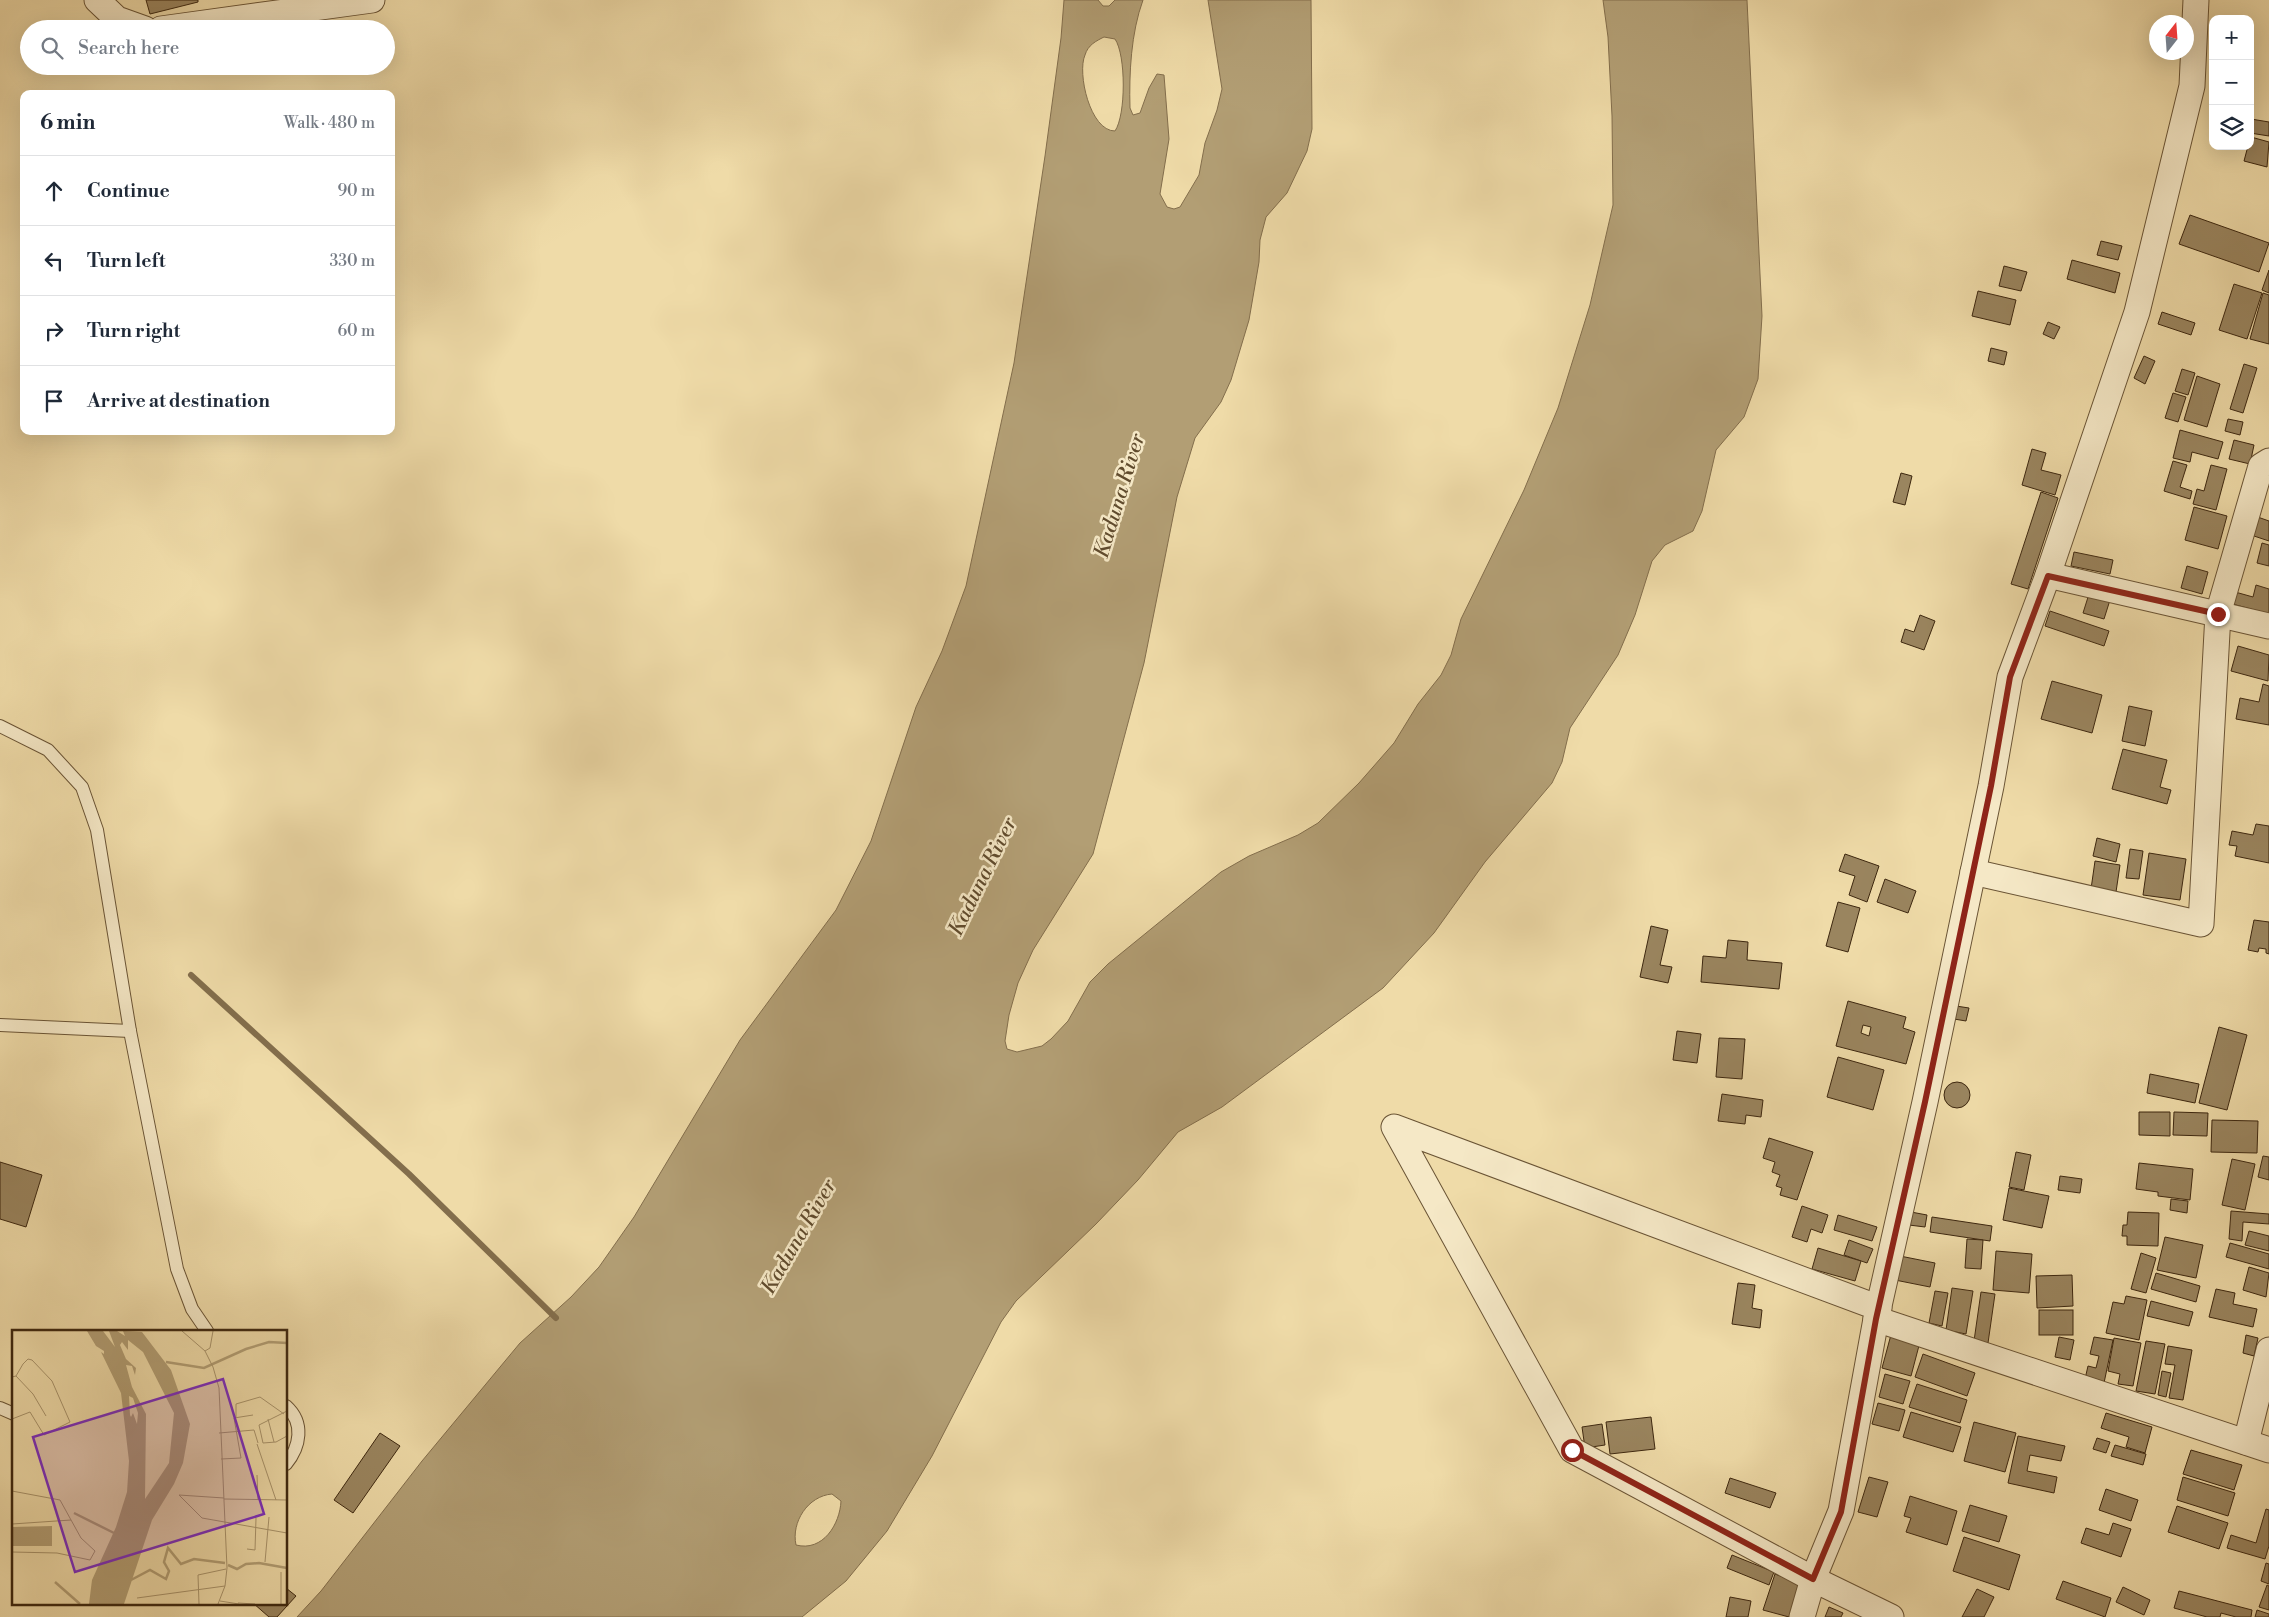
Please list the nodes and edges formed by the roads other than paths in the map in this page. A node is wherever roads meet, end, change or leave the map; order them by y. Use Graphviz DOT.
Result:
graph roads {
  1 [pos="97,0"];
  2 [pos="372,0"];
  3 [pos="2196,0"];
  4 [pos="120,20"];
  5 [pos="226,20"];
  6 [pos="2269,460"];
  7 [pos="2048,576"];
  8 [pos="2218,614"];
  9 [pos="2269,626"];
  10 [pos="0,726"];
  11 [pos="1973,872"];
  12 [pos="0,1026"];
  13 [pos="130,1031"];
  14 [pos="1877,1313"];
  15 [pos="206,1330"];
  16 [pos="2269,1350"];
  17 [pos="0,1408"];
  18 [pos="288,1408"];
  19 [pos="12,1413"];
  20 [pos="2257,1446"];
  21 [pos="288,1462"];
  22 [pos="1813,1579"];
  23 [pos="1802,1617"];
  24 [pos="1891,1617"];
  1 -- 4 [label="street"];
  2 -- 5 [label="street"];
  3 -- 7 [label="street"];
  6 -- 8 [label="street"];
  7 -- 8 [label="street"];
  7 -- 11 [label="street"];
  8 -- 9 [label="street"];
  8 -- 11 [label="street"];
  10 -- 13 [label="lane"];
  11 -- 14 [label="street"];
  12 -- 13 [label="lane"];
  13 -- 15 [label="lane"];
  14 -- 20 [label="street"];
  14 -- 22 [label="street"];
  14 -- 22 [label="street"];
  16 -- 20 [label="street"];
  17 -- 19 [label="lane"];
  18 -- 21 [label="lane"];
  22 -- 23 [label="street"];
  22 -- 24 [label="street"];
}
